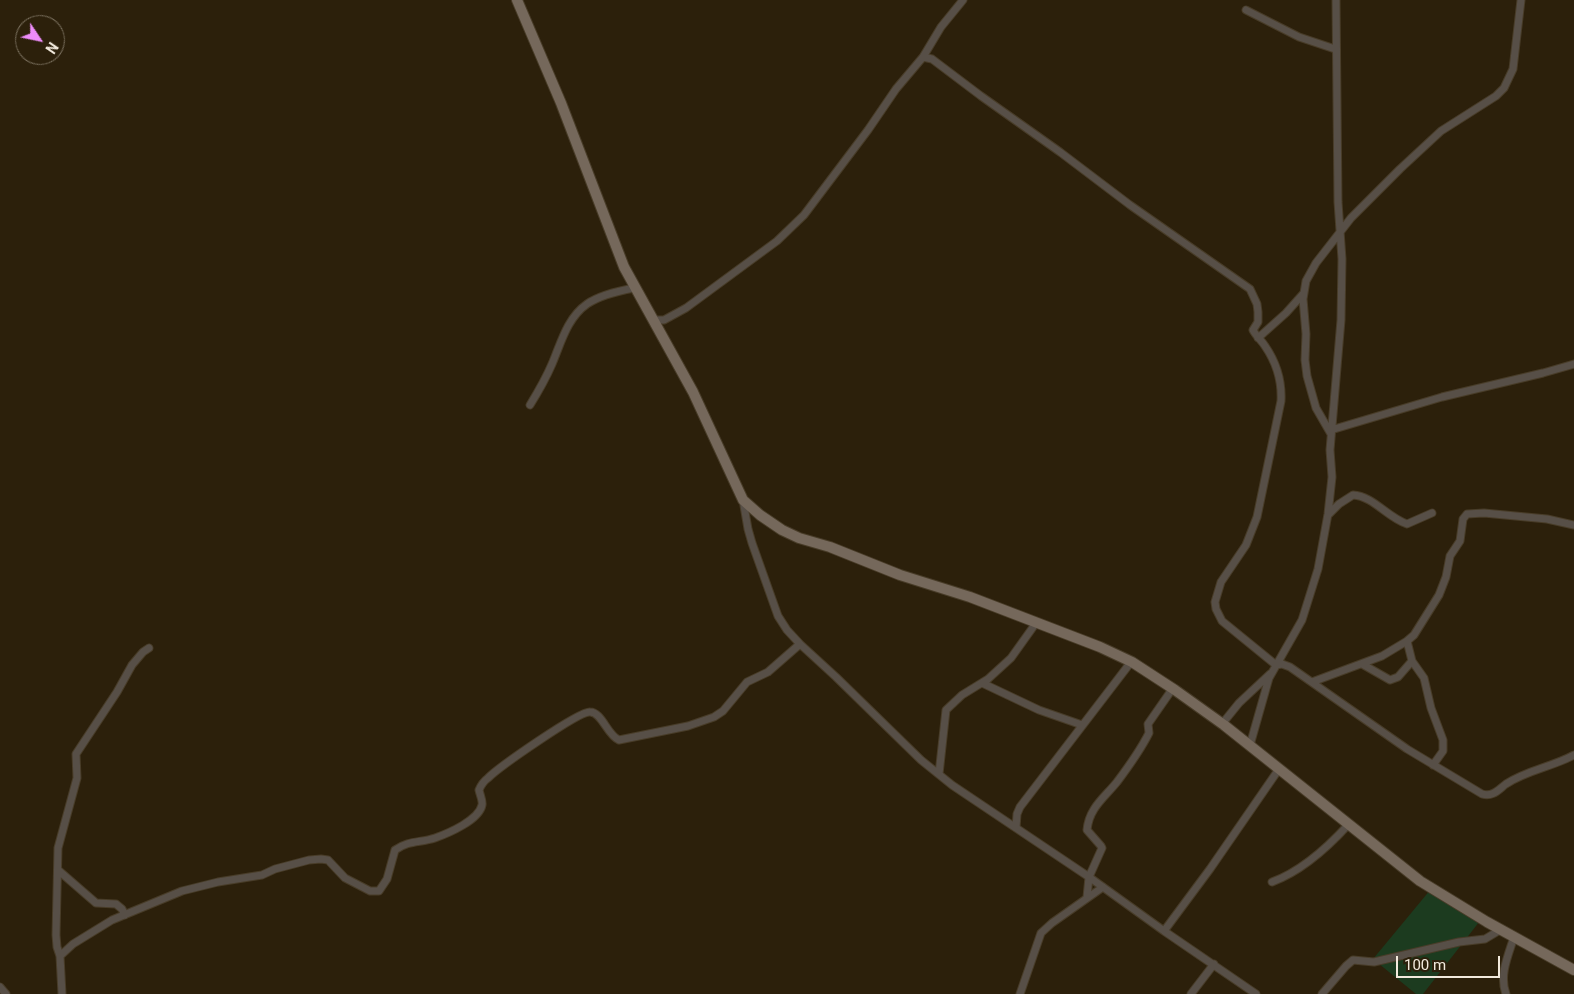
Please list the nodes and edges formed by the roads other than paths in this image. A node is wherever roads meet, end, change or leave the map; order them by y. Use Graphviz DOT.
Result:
graph roads {
  1 [pos="517,0"];
  2 [pos="963,0"];
  3 [pos="1336,0"];
  4 [pos="1521,0"];
  5 [pos="1246,10"];
  6 [pos="1335,49"];
  7 [pos="923,57"];
  8 [pos="1341,231"];
  9 [pos="634,288"];
  10 [pos="1304,294"];
  11 [pos="654,320"];
  12 [pos="1258,338"];
  13 [pos="1574,364"];
  14 [pos="530,405"];
  15 [pos="1331,432"];
  16 [pos="743,500"];
  17 [pos="1432,513"];
  18 [pos="1328,514"];
  19 [pos="1574,525"];
  20 [pos="1036,623"];
  21 [pos="1407,641"];
  22 [pos="800,644"];
  23 [pos="149,648"];
  24 [pos="1131,662"];
  25 [pos="1412,662"];
  26 [pos="1362,664"];
  27 [pos="1276,665"];
  28 [pos="1272,672"];
  29 [pos="1312,682"];
  30 [pos="982,683"];
  31 [pos="1173,688"];
  32 [pos="1222,724"];
  33 [pos="1082,726"];
  34 [pos="1250,745"];
  35 [pos="1574,754"];
  36 [pos="1432,765"];
  37 [pos="1279,769"];
  38 [pos="939,774"];
  39 [pos="1348,824"];
  40 [pos="1016,828"];
  41 [pos="58,870"];
  42 [pos="1089,877"];
  43 [pos="1272,882"];
  44 [pos="1102,887"];
  45 [pos="1087,897"];
  46 [pos="125,915"];
  47 [pos="1500,930"];
  48 [pos="1164,931"];
  49 [pos="1514,938"];
  50 [pos="60,956"];
  51 [pos="1214,964"];
  52 [pos="1574,970"];
  53 [pos="0,987"];
  54 [pos="6,994"];
  55 [pos="62,994"];
  56 [pos="1020,994"];
  57 [pos="1191,994"];
  58 [pos="1256,994"];
  59 [pos="1322,994"];
  60 [pos="1506,994"];
  1 -- 9 [label="street"];
  2 -- 7 [label="street"];
  3 -- 6 [label="street"];
  4 -- 8 [label="street"];
  5 -- 6 [label="street"];
  6 -- 8 [label="street"];
  7 -- 11 [label="street"];
  7 -- 12 [label="street"];
  8 -- 10 [label="street"];
  8 -- 15 [label="street"];
  9 -- 11 [label="street"];
  9 -- 14 [label="street"];
  10 -- 12 [label="street"];
  10 -- 15 [label="street"];
  11 -- 16 [label="street"];
  12 -- 27 [label="street"];
  13 -- 15 [label="street"];
  15 -- 18 [label="street"];
  16 -- 20 [label="street"];
  16 -- 22 [label="street"];
  17 -- 18 [label="street"];
  18 -- 27 [label="street"];
  19 -- 21 [label="street"];
  20 -- 24 [label="street"];
  20 -- 30 [label="street"];
  21 -- 25 [label="street"];
  21 -- 26 [label="street"];
  22 -- 38 [label="street"];
  22 -- 46 [label="street"];
  23 -- 41 [label="street"];
  24 -- 31 [label="street"];
  24 -- 33 [label="street"];
  25 -- 26 [label="street"];
  25 -- 36 [label="street"];
  26 -- 29 [label="street"];
  27 -- 28 [label="street"];
  27 -- 29 [label="street"];
  28 -- 32 [label="street"];
  28 -- 34 [label="street"];
  29 -- 36 [label="street"];
  30 -- 33 [label="street"];
  30 -- 38 [label="street"];
  31 -- 32 [label="street"];
  31 -- 42 [label="street"];
  32 -- 34 [label="street"];
  33 -- 40 [label="street"];
  34 -- 37 [label="street"];
  35 -- 36 [label="street"];
  37 -- 39 [label="street"];
  37 -- 48 [label="street"];
  38 -- 40 [label="street"];
  39 -- 43 [label="street"];
  39 -- 47 [label="street"];
  40 -- 42 [label="street"];
  41 -- 46 [label="street"];
  41 -- 50 [label="street"];
  42 -- 44 [label="street"];
  42 -- 45 [label="street"];
  44 -- 45 [label="street"];
  44 -- 48 [label="street"];
  45 -- 56 [label="street"];
  46 -- 50 [label="street"];
  47 -- 49 [label="street"];
  47 -- 59 [label="street"];
  48 -- 51 [label="street"];
  49 -- 52 [label="street"];
  49 -- 60 [label="street"];
  50 -- 55 [label="street"];
  51 -- 57 [label="street"];
  51 -- 58 [label="street"];
  53 -- 54 [label="street"];
}
